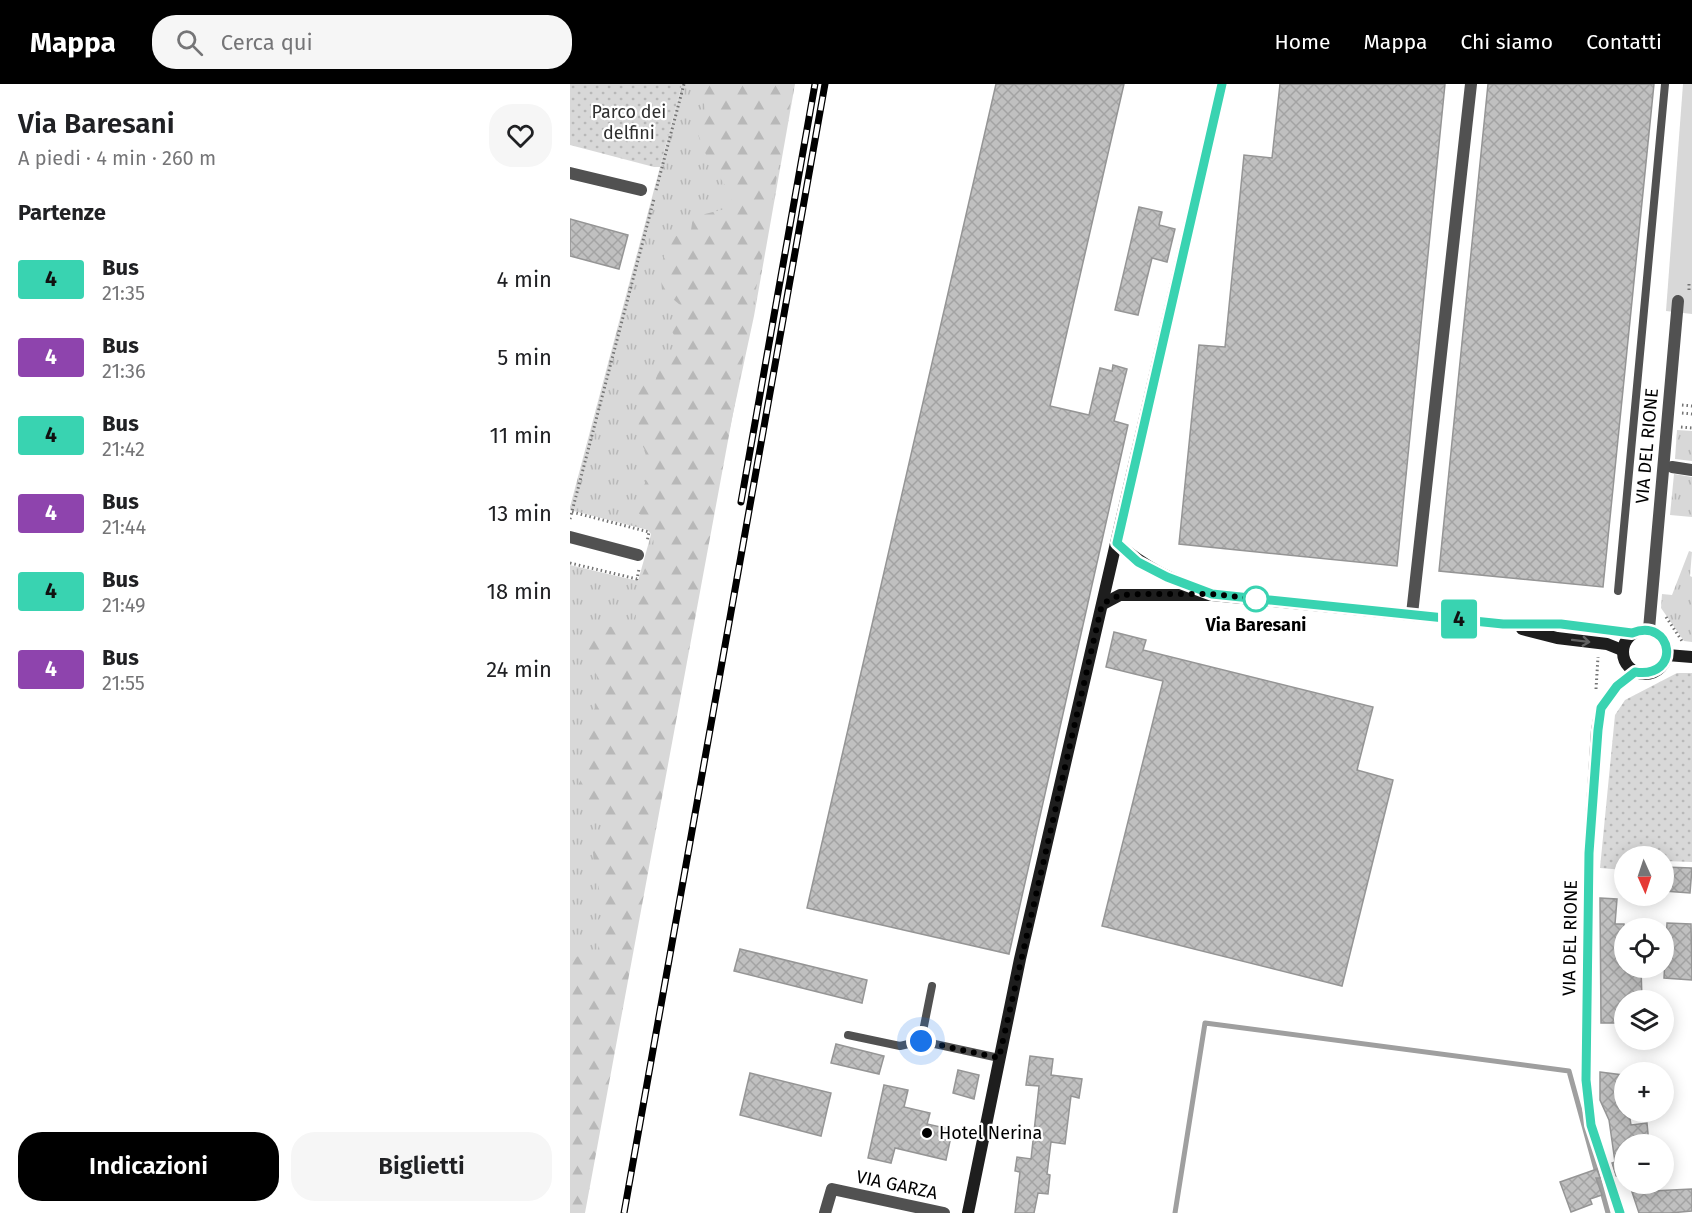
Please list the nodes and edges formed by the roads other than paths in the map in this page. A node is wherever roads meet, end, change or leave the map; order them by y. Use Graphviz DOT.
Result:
graph roads {
  1 [pos="1222,84"];
  2 [pos="1471,84"];
  3 [pos="1665,84"];
  4 [pos="570,173"];
  5 [pos="641,190"];
  6 [pos="1678,301"];
  7 [pos="1672,467"];
  8 [pos="1692,470"];
  9 [pos="570,537"];
  10 [pos="1117,543"];
  11 [pos="638,555"];
  12 [pos="1618,591"];
  13 [pos="1212,594"];
  14 [pos="1102,604"];
  15 [pos="1412,614"];
  16 [pos="1503,624"];
  17 [pos="1649,629"];
  18 [pos="1632,633"];
  19 [pos="1622,650"];
  20 [pos="1667,655"];
  21 [pos="1692,657"];
  22 [pos="1635,672"];
  23 [pos="932,986"];
  24 [pos="848,1035"];
  25 [pos="921,1041"];
  26 [pos="999,1058"];
  27 [pos="825,1213"];
  28 [pos="944,1213"];
  29 [pos="968,1213"];
  30 [pos="1620,1213"];
  1 -- 10 [label="street"];
  2 -- 15 [label="street"];
  3 -- 12 [label="lane"];
  4 -- 5 [label="street"];
  6 -- 17 [label="street, VIA DEL RIONE"];
  7 -- 8 [label="street"];
  9 -- 11 [label="street"];
  10 -- 13 [label="street"];
  10 -- 14 [label="street"];
  13 -- 14 [label="street"];
  13 -- 15 [label="street"];
  14 -- 26 [label="street"];
  15 -- 16 [label="street"];
  16 -- 18 [label="street"];
  16 -- 19 [label="street, one-way"];
  17 -- 18 [label="street"];
  17 -- 20 [label="street"];
  18 -- 19 [label="street"];
  19 -- 22 [label="street"];
  20 -- 21 [label="street"];
  20 -- 22 [label="street, VIA DEL RIONE"];
  22 -- 30 [label="street, VIA DEL RIONE"];
  23 -- 25 [label="lane"];
  24 -- 25 [label="lane"];
  25 -- 26 [label="lane"];
  26 -- 29 [label="street"];
  27 -- 28 [label="street, VIA GARZA"];
}
